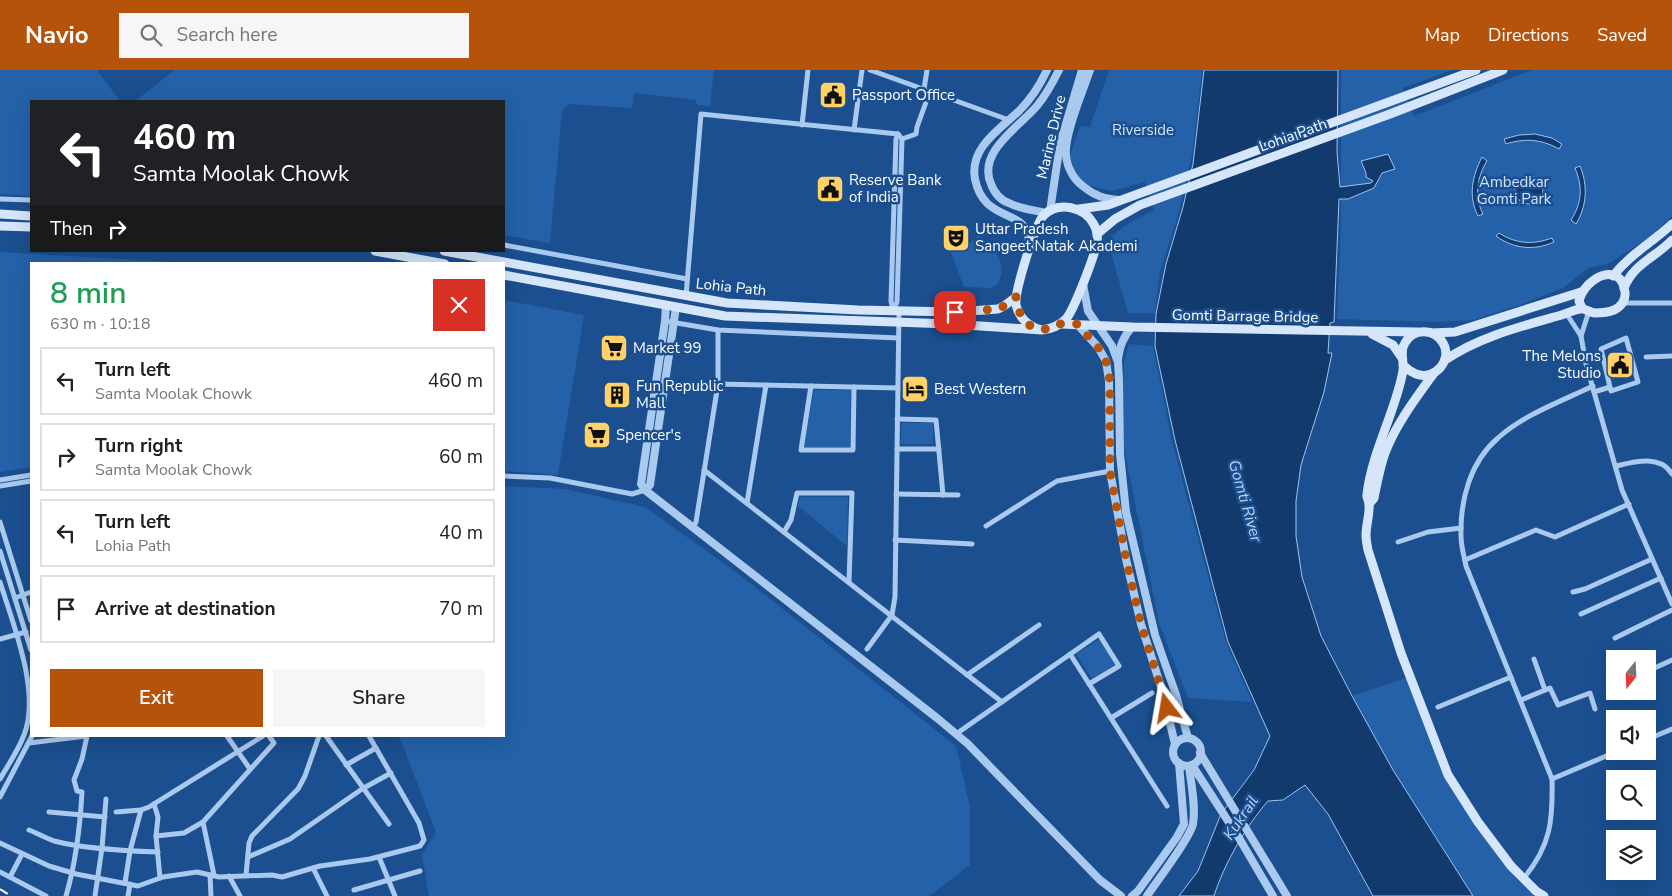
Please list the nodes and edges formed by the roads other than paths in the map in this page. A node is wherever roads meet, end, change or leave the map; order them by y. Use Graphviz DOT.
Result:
graph roads {
  1 [pos="808,70"];
  2 [pos="862,70"];
  3 [pos="870,70"];
  4 [pos="927,70"];
  5 [pos="1047,70"];
  6 [pos="1059,70"];
  7 [pos="1082,70"];
  8 [pos="1090,70"];
  9 [pos="1476,70"];
  10 [pos="1503,70"];
  11 [pos="927,90"];
  12 [pos="1009,120"];
  13 [pos="802,125"];
  14 [pos="854,130"];
  15 [pos="900,137"];
  16 [pos="0,198"];
  17 [pos="30,200"];
  18 [pos="1121,200"];
  19 [pos="1079,209"];
  20 [pos="1048,212"];
  21 [pos="0,214"];
  22 [pos="30,216"];
  23 [pos="1672,224"];
  24 [pos="0,226"];
  25 [pos="30,227"];
  26 [pos="1097,234"];
  27 [pos="1672,240"];
  28 [pos="505,245"];
  29 [pos="1029,251"];
  30 [pos="380,252"];
  31 [pos="449,252"];
  32 [pos="434,262"];
  33 [pos="503,262"];
  34 [pos="505,262"];
  35 [pos="505,275"];
  36 [pos="1613,276"];
  37 [pos="687,279"];
  38 [pos="1083,282"];
  39 [pos="1624,288"];
  40 [pos="1581,292"];
  41 [pos="686,296"];
  42 [pos="1016,297"];
  43 [pos="1622,303"];
  44 [pos="1672,303"];
  45 [pos="666,305"];
  46 [pos="676,307"];
  47 [pos="880,310"];
  48 [pos="1586,310"];
  49 [pos="896,311"];
  50 [pos="1566,313"];
  51 [pos="665,321"];
  52 [pos="880,322"];
  53 [pos="675,323"];
  54 [pos="899,323"];
  55 [pos="1061,324"];
  56 [pos="1077,324"];
  57 [pos="1097,325"];
  58 [pos="1132,327"];
  59 [pos="718,330"];
  60 [pos="1042,330"];
  61 [pos="1367,332"];
  62 [pos="1427,332"];
  63 [pos="1581,336"];
  64 [pos="898,338"];
  65 [pos="1672,356"];
  66 [pos="1646,357"];
  67 [pos="1445,360"];
  68 [pos="1118,362"];
  69 [pos="1403,362"];
  70 [pos="1434,373"];
  71 [pos="718,384"];
  72 [pos="766,385"];
  73 [pos="812,386"];
  74 [pos="1592,386"];
  75 [pos="854,387"];
  76 [pos="1610,387"];
  77 [pos="898,388"];
  78 [pos="1594,392"];
  79 [pos="897,419"];
  80 [pos="897,449"];
  81 [pos="939,450"];
  82 [pos="1616,466"];
  83 [pos="704,470"];
  84 [pos="1110,471"];
  85 [pos="1672,474"];
  86 [pos="30,476"];
  87 [pos="505,476"];
  88 [pos="0,480"];
  89 [pos="30,481"];
  90 [pos="0,486"];
  91 [pos="645,490"];
  92 [pos="896,494"];
  93 [pos="944,494"];
  94 [pos="958,495"];
  95 [pos="747,503"];
  96 [pos="1369,504"];
  97 [pos="1628,504"];
  98 [pos="0,522"];
  99 [pos="986,526"];
  100 [pos="693,528"];
  101 [pos="1461,528"];
  102 [pos="784,532"];
  103 [pos="896,540"];
  104 [pos="1398,542"];
  105 [pos="972,544"];
  106 [pos="0,551"];
  107 [pos="1652,559"];
  108 [pos="1465,560"];
  109 [pos="1661,578"];
  110 [pos="0,582"];
  111 [pos="848,582"];
  112 [pos="30,592"];
  113 [pos="1573,592"];
  114 [pos="23,595"];
  115 [pos="15,598"];
  116 [pos="1672,604"];
  117 [pos="1672,610"];
  118 [pos="1581,614"];
  119 [pos="892,616"];
  120 [pos="30,618"];
  121 [pos="1039,625"];
  122 [pos="26,632"];
  123 [pos="17,634"];
  124 [pos="1615,638"];
  125 [pos="0,639"];
  126 [pos="30,646"];
  127 [pos="867,649"];
  128 [pos="1070,654"];
  129 [pos="1534,659"];
  130 [pos="1672,660"];
  131 [pos="1656,667"];
  132 [pos="967,675"];
  133 [pos="1511,677"];
  134 [pos="1089,684"];
  135 [pos="1545,690"];
  136 [pos="1152,693"];
  137 [pos="1521,700"];
  138 [pos="1002,702"];
  139 [pos="1438,707"];
  140 [pos="1595,709"];
  141 [pos="1111,718"];
  142 [pos="1672,729"];
  143 [pos="956,734"];
  144 [pos="1656,736"];
  145 [pos="32,737"];
  146 [pos="72,737"];
  147 [pos="86,737"];
  148 [pos="227,737"];
  149 [pos="261,737"];
  150 [pos="270,737"];
  151 [pos="319,737"];
  152 [pos="328,737"];
  153 [pos="370,737"];
  154 [pos="1188,738"];
  155 [pos="43,739"];
  156 [pos="29,743"];
  157 [pos="1175,744"];
  158 [pos="376,748"];
  159 [pos="238,752"];
  160 [pos="1200,753"];
  161 [pos="1606,756"];
  162 [pos="1179,763"];
  163 [pos="346,765"];
  164 [pos="1191,765"];
  165 [pos="250,769"];
  166 [pos="391,773"];
  167 [pos="0,779"];
  168 [pos="1552,779"];
  169 [pos="362,789"];
  170 [pos="0,797"];
  171 [pos="106,799"];
  172 [pos="154,804"];
  173 [pos="1167,806"];
  174 [pos="141,810"];
  175 [pos="49,812"];
  176 [pos="116,812"];
  177 [pos="81,816"];
  178 [pos="105,817"];
  179 [pos="203,822"];
  180 [pos="390,824"];
  181 [pos="29,830"];
  182 [pos="156,836"];
  183 [pos="0,842"];
  184 [pos="77,845"];
  185 [pos="102,848"];
  186 [pos="130,851"];
  187 [pos="158,852"];
  188 [pos="22,854"];
  189 [pos="248,857"];
  190 [pos="379,857"];
  191 [pos="313,868"];
  192 [pos="420,871"];
  193 [pos="0,872"];
  194 [pos="73,873"];
  195 [pos="212,875"];
  196 [pos="246,875"];
  197 [pos="230,876"];
  198 [pos="10,877"];
  199 [pos="97,878"];
  200 [pos="160,878"];
  201 [pos="1524,878"];
  202 [pos="388,880"];
  203 [pos="1143,883"];
  204 [pos="127,884"];
  205 [pos="354,890"];
  206 [pos="1149,892"];
  207 [pos="46,896"];
  208 [pos="66,896"];
  209 [pos="95,896"];
  210 [pos="128,896"];
  211 [pos="211,896"];
  212 [pos="240,896"];
  213 [pos="327,896"];
  214 [pos="395,896"];
  215 [pos="1121,896"];
  216 [pos="1132,896"];
  217 [pos="1273,896"];
  218 [pos="1287,896"];
  219 [pos="1544,896"];
  1 -- 13 [label="street"];
  2 -- 14 [label="street"];
  3 -- 11 [label="street"];
  4 -- 11 [label="street"];
  5 -- 12 [label="street"];
  6 -- 20 [label="street"];
  7 -- 20 [label="street, Marine Drive"];
  8 -- 18 [label="street, Marine Drive"];
  9 -- 18 [label="main road, Lohia Path"];
  10 -- 26 [label="main road, Lohia Path"];
  11 -- 12 [label="street"];
  11 -- 15 [label="street"];
  12 -- 29 [label="street"];
  13 -- 14 [label="street"];
  13 -- 37 [label="street"];
  14 -- 15 [label="street"];
  15 -- 49 [label="street"];
  16 -- 17 [label="street"];
  18 -- 19 [label="main road, Lohia Path"];
  19 -- 20 [label="main road, Lohia Path"];
  19 -- 26 [label="main road"];
  20 -- 29 [label="main road"];
  21 -- 22 [label="main road"];
  23 -- 36 [label="main road"];
  24 -- 25 [label="main road"];
  26 -- 38 [label="main road"];
  27 -- 39 [label="main road"];
  28 -- 37 [label="street"];
  29 -- 42 [label="main road"];
  30 -- 32 [label="main road"];
  31 -- 33 [label="main road, Lohia Path"];
  34 -- 41 [label="main road, Lohia Path"];
  35 -- 45 [label="main road, Lohia Path"];
  36 -- 39 [label="main road"];
  36 -- 40 [label="main road"];
  37 -- 41 [label="street"];
  38 -- 55 [label="main road"];
  38 -- 57 [label="street"];
  39 -- 43 [label="main road"];
  40 -- 48 [label="main road"];
  40 -- 62 [label="main road, Gomti Barrage Bridge"];
  41 -- 47 [label="main road, Lohia Path"];
  42 -- 49 [label="main road, Lohia Path"];
  42 -- 60 [label="main road"];
  43 -- 44 [label="street"];
  43 -- 48 [label="main road"];
  45 -- 46 [label="main road, Lohia Path"];
  45 -- 51 [label="street"];
  46 -- 52 [label="main road, Lohia Path"];
  46 -- 53 [label="street"];
  47 -- 49 [label="main road, Lohia Path"];
  47 -- 52 [label="street"];
  48 -- 50 [label="main road"];
  48 -- 63 [label="street"];
  49 -- 54 [label="street"];
  50 -- 63 [label="street"];
  50 -- 67 [label="main road"];
  51 -- 53 [label="street"];
  51 -- 91 [label="street"];
  52 -- 54 [label="main road, Lohia Path"];
  53 -- 59 [label="street"];
  53 -- 91 [label="street"];
  54 -- 60 [label="main road, Lohia Path"];
  54 -- 64 [label="street"];
  55 -- 56 [label="main road, Gomti Barrage Bridge"];
  55 -- 60 [label="main road, Gomti Barrage Bridge"];
  56 -- 57 [label="main road, Gomti Barrage Bridge"];
  56 -- 84 [label="street"];
  57 -- 58 [label="main road, Gomti Barrage Bridge"];
  57 -- 68 [label="street"];
  58 -- 61 [label="main road, Gomti Barrage Bridge"];
  58 -- 68 [label="street"];
  59 -- 64 [label="street"];
  59 -- 71 [label="street"];
  61 -- 62 [label="main road, Gomti Barrage Bridge"];
  61 -- 69 [label="main road"];
  62 -- 67 [label="main road"];
  62 -- 69 [label="main road"];
  63 -- 74 [label="street"];
  64 -- 77 [label="street"];
  65 -- 66 [label="street"];
  67 -- 70 [label="main road"];
  68 -- 154 [label="street"];
  69 -- 70 [label="main road"];
  69 -- 96 [label="main road"];
  70 -- 96 [label="main road"];
  71 -- 72 [label="street"];
  71 -- 83 [label="street"];
  72 -- 73 [label="street"];
  72 -- 95 [label="street"];
  73 -- 75 [label="street"];
  73 -- 75 [label="street"];
  74 -- 78 [label="street"];
  74 -- 101 [label="street"];
  75 -- 77 [label="street"];
  76 -- 76 [label="street"];
  76 -- 78 [label="street"];
  77 -- 79 [label="street"];
  78 -- 82 [label="street"];
  79 -- 80 [label="street"];
  79 -- 81 [label="street"];
  80 -- 81 [label="street"];
  80 -- 92 [label="street"];
  81 -- 93 [label="street"];
  82 -- 85 [label="street"];
  82 -- 97 [label="street"];
  83 -- 95 [label="street"];
  83 -- 100 [label="street"];
  84 -- 99 [label="street"];
  84 -- 157 [label="street"];
  86 -- 88 [label="street"];
  87 -- 91 [label="street"];
  89 -- 90 [label="street"];
  91 -- 100 [label="street"];
  92 -- 93 [label="street"];
  92 -- 103 [label="street"];
  93 -- 94 [label="street"];
  95 -- 102 [label="street"];
  96 -- 201 [label="main road"];
  97 -- 107 [label="street"];
  97 -- 108 [label="street"];
  98 -- 114 [label="street"];
  100 -- 143 [label="street"];
  101 -- 104 [label="street"];
  101 -- 108 [label="street"];
  102 -- 111 [label="street"];
  102 -- 111 [label="street"];
  103 -- 105 [label="street"];
  103 -- 119 [label="street"];
  106 -- 115 [label="street"];
  107 -- 109 [label="street"];
  107 -- 113 [label="street"];
  108 -- 133 [label="street"];
  109 -- 116 [label="street"];
  109 -- 118 [label="street"];
  110 -- 123 [label="street"];
  111 -- 119 [label="street"];
  112 -- 114 [label="street"];
  114 -- 115 [label="street"];
  114 -- 120 [label="street"];
  115 -- 122 [label="street"];
  117 -- 124 [label="street"];
  119 -- 127 [label="street"];
  119 -- 132 [label="street"];
  121 -- 132 [label="street"];
  122 -- 123 [label="street"];
  122 -- 126 [label="street"];
  123 -- 125 [label="street"];
  123 -- 167 [label="street"];
  128 -- 134 [label="street"];
  128 -- 134 [label="street"];
  128 -- 138 [label="street"];
  129 -- 135 [label="street"];
  130 -- 131 [label="street"];
  132 -- 138 [label="street"];
  133 -- 137 [label="street"];
  133 -- 139 [label="street"];
  134 -- 141 [label="street"];
  135 -- 137 [label="street"];
  135 -- 140 [label="street"];
  136 -- 141 [label="street"];
  137 -- 168 [label="street"];
  138 -- 143 [label="street"];
  141 -- 173 [label="street"];
  142 -- 144 [label="street"];
  143 -- 215 [label="street"];
  145 -- 156 [label="street"];
  146 -- 155 [label="street"];
  147 -- 177 [label="street"];
  148 -- 159 [label="street"];
  149 -- 159 [label="street"];
  150 -- 165 [label="street"];
  151 -- 189 [label="street"];
  152 -- 163 [label="street"];
  153 -- 158 [label="street"];
  154 -- 157 [label="street"];
  154 -- 160 [label="street"];
  155 -- 156 [label="street"];
  156 -- 170 [label="street"];
  157 -- 162 [label="street"];
  158 -- 163 [label="street"];
  158 -- 166 [label="street"];
  159 -- 165 [label="street"];
  159 -- 172 [label="street"];
  160 -- 164 [label="street"];
  160 -- 218 [label="street"];
  161 -- 168 [label="street"];
  162 -- 164 [label="street"];
  162 -- 203 [label="street"];
  163 -- 169 [label="street"];
  164 -- 206 [label="street"];
  164 -- 217 [label="street"];
  165 -- 179 [label="street"];
  166 -- 169 [label="street"];
  166 -- 190 [label="street"];
  168 -- 201 [label="street"];
  169 -- 180 [label="street"];
  169 -- 189 [label="street"];
  171 -- 178 [label="street"];
  172 -- 174 [label="street"];
  172 -- 182 [label="street"];
  174 -- 176 [label="street"];
  174 -- 186 [label="street"];
  175 -- 177 [label="street"];
  177 -- 178 [label="street"];
  177 -- 184 [label="street"];
  178 -- 185 [label="street"];
  179 -- 182 [label="street"];
  179 -- 195 [label="street"];
  181 -- 184 [label="street"];
  182 -- 187 [label="street"];
  183 -- 188 [label="street"];
  184 -- 185 [label="street"];
  184 -- 194 [label="street"];
  185 -- 186 [label="street"];
  185 -- 199 [label="street"];
  186 -- 187 [label="street"];
  186 -- 204 [label="street"];
  187 -- 200 [label="street"];
  188 -- 194 [label="street"];
  188 -- 198 [label="street"];
  189 -- 196 [label="street"];
  190 -- 191 [label="street"];
  190 -- 202 [label="street"];
  191 -- 196 [label="street"];
  191 -- 213 [label="street"];
  192 -- 202 [label="street"];
  193 -- 198 [label="street"];
  194 -- 199 [label="street"];
  194 -- 208 [label="street"];
  195 -- 197 [label="street"];
  195 -- 200 [label="street"];
  195 -- 211 [label="street"];
  196 -- 197 [label="street"];
  197 -- 212 [label="street"];
  198 -- 207 [label="street"];
  199 -- 204 [label="street"];
  199 -- 209 [label="street"];
  200 -- 204 [label="street"];
  201 -- 219 [label="main road"];
  202 -- 205 [label="street"];
  202 -- 214 [label="street"];
  203 -- 206 [label="street"];
  203 -- 216 [label="street"];
  204 -- 210 [label="street"];
}
